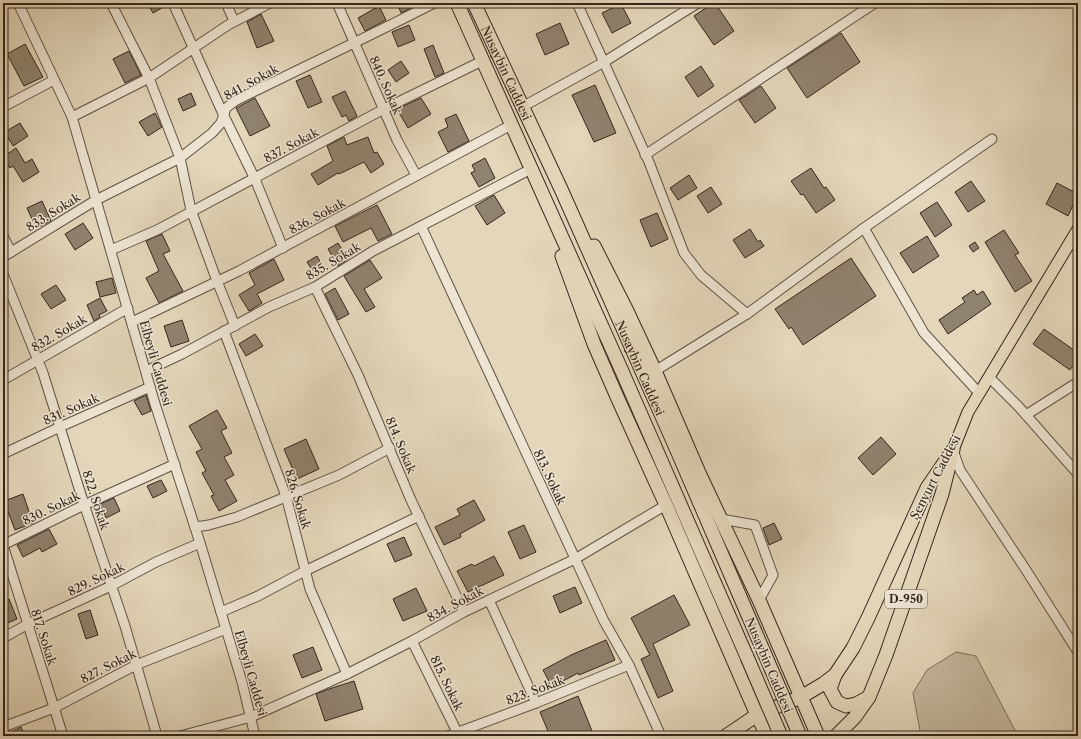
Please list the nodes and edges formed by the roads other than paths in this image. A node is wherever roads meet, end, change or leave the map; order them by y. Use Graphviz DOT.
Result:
graph roads {
  1 [pos="18,3"];
  2 [pos="111,3"];
  3 [pos="173,3"];
  4 [pos="226,3"];
  5 [pos="270,3"];
  6 [pos="337,3"];
  7 [pos="434,3"];
  8 [pos="457,3"];
  9 [pos="474,3"];
  10 [pos="578,3"];
  11 [pos="698,3"];
  12 [pos="875,3"];
  13 [pos="234,22"];
  14 [pos="354,42"];
  15 [pos="193,49"];
  16 [pos="482,62"];
  17 [pos="604,62"];
  18 [pos="149,78"];
  19 [pos="54,80"];
  20 [pos="3,107"];
  21 [pos="522,107"];
  22 [pos="384,109"];
  23 [pos="224,116"];
  24 [pos="72,117"];
  25 [pos="511,125"];
  26 [pos="992,139"];
  27 [pos="645,155"];
  28 [pos="180,158"];
  29 [pos="532,169"];
  30 [pos="416,175"];
  31 [pos="255,179"];
  32 [pos="561,189"];
  33 [pos="96,200"];
  34 [pos="192,210"];
  35 [pos="420,226"];
  36 [pos="864,228"];
  37 [pos="1078,229"];
  38 [pos="3,236"];
  39 [pos="283,248"];
  40 [pos="111,250"];
  41 [pos="11,252"];
  42 [pos="3,257"];
  43 [pos="3,274"];
  44 [pos="217,282"];
  45 [pos="315,288"];
  46 [pos="128,308"];
  47 [pos="747,314"];
  48 [pos="132,322"];
  49 [pos="235,326"];
  50 [pos="224,331"];
  51 [pos="38,360"];
  52 [pos="146,371"];
  53 [pos="655,371"];
  54 [pos="989,377"];
  55 [pos="3,380"];
  56 [pos="1078,382"];
  57 [pos="150,387"];
  58 [pos="979,393"];
  59 [pos="1026,415"];
  60 [pos="60,427"];
  61 [pos="390,448"];
  62 [pos="952,450"];
  63 [pos="3,454"];
  64 [pos="174,464"];
  65 [pos="1078,474"];
  66 [pos="286,496"];
  67 [pos="84,505"];
  68 [pos="666,505"];
  69 [pos="418,516"];
  70 [pos="721,519"];
  71 [pos="195,527"];
  72 [pos="200,543"];
  73 [pos="3,545"];
  74 [pos="575,559"];
  75 [pos="306,571"];
  76 [pos="111,586"];
  77 [pos="489,600"];
  78 [pos="758,600"];
  79 [pos="221,612"];
  80 [pos="464,612"];
  81 [pos="28,624"];
  82 [pos="226,628"];
  83 [pos="3,638"];
  84 [pos="412,641"];
  85 [pos="1078,652"];
  86 [pos="136,665"];
  87 [pos="629,665"];
  88 [pos="347,674"];
  89 [pos="835,675"];
  90 [pos="801,697"];
  91 [pos="869,697"];
  92 [pos="536,703"];
  93 [pos="54,708"];
  94 [pos="757,715"];
  95 [pos="251,717"];
  96 [pos="3,727"];
  97 [pos="458,734"];
  98 [pos="63,736"];
  99 [pos="157,736"];
  100 [pos="180,736"];
  101 [pos="256,736"];
  102 [pos="448,736"];
  103 [pos="661,736"];
  104 [pos="726,736"];
  105 [pos="767,736"];
  106 [pos="781,736"];
  107 [pos="800,736"];
  108 [pos="818,736"];
  109 [pos="836,736"];
  1 -- 19 [label="street, Elbeyli Caddesi"];
  2 -- 18 [label="street"];
  3 -- 15 [label="street"];
  4 -- 13 [label="street"];
  5 -- 13 [label="street"];
  6 -- 14 [label="street, 840. Sokak"];
  7 -- 14 [label="street, 841. Sokak"];
  8 -- 16 [label="highway, Nusaybin Caddesi"];
  9 -- 21 [label="highway, Nusaybin Caddesi"];
  10 -- 17 [label="street"];
  11 -- 17 [label="street"];
  12 -- 27 [label="street"];
  13 -- 15 [label="street"];
  14 -- 22 [label="street, 840. Sokak"];
  14 -- 23 [label="street, 841. Sokak"];
  15 -- 18 [label="street"];
  15 -- 23 [label="street"];
  16 -- 22 [label="street, 837. Sokak"];
  16 -- 25 [label="highway, Nusaybin Caddesi"];
  17 -- 21 [label="street"];
  17 -- 27 [label="street"];
  18 -- 24 [label="street"];
  18 -- 28 [label="street"];
  19 -- 20 [label="street"];
  19 -- 24 [label="street, Elbeyli Caddesi"];
  21 -- 32 [label="highway, Nusaybin Caddesi"];
  22 -- 30 [label="street, 840. Sokak"];
  22 -- 31 [label="street, 837. Sokak"];
  23 -- 28 [label="street, 841. Sokak"];
  23 -- 31 [label="street"];
  24 -- 33 [label="street, Elbeyli Caddesi"];
  25 -- 29 [label="highway, Nusaybin Caddesi"];
  25 -- 30 [label="street, 836. Sokak"];
  26 -- 36 [label="street"];
  27 -- 47 [label="street"];
  28 -- 33 [label="street, 841. Sokak"];
  28 -- 34 [label="street"];
  29 -- 35 [label="street, 835. Sokak"];
  29 -- 68 [label="highway"];
  29 -- 106 [label="highway, Nusaybin Caddesi, bridge"];
  30 -- 39 [label="street, 836. Sokak"];
  31 -- 34 [label="street, 837. Sokak"];
  31 -- 39 [label="street"];
  32 -- 53 [label="highway"];
  32 -- 107 [label="highway, Nusaybin Caddesi, bridge"];
  33 -- 40 [label="street, Elbeyli Caddesi"];
  33 -- 41 [label="street, 833. Sokak"];
  34 -- 40 [label="street, 837. Sokak"];
  34 -- 44 [label="street"];
  35 -- 45 [label="street, 835. Sokak"];
  35 -- 74 [label="street, 813. Sokak"];
  36 -- 47 [label="street"];
  36 -- 58 [label="street"];
  37 -- 54 [label="main road, Şenyurt Caddesi / D-950"];
  38 -- 41 [label="street"];
  39 -- 44 [label="street, 836. Sokak"];
  40 -- 46 [label="street, Elbeyli Caddesi"];
  41 -- 42 [label="street, 833. Sokak"];
  43 -- 51 [label="street, 822. Sokak"];
  44 -- 48 [label="street, 836. Sokak"];
  44 -- 49 [label="street"];
  45 -- 49 [label="street, 835. Sokak"];
  45 -- 61 [label="street, 814. Sokak"];
  46 -- 48 [label="street, Elbeyli Caddesi"];
  46 -- 51 [label="street, 832. Sokak"];
  47 -- 53 [label="street"];
  48 -- 52 [label="street, Elbeyli Caddesi"];
  49 -- 50 [label="street, 835. Sokak"];
  50 -- 52 [label="street, 835. Sokak"];
  50 -- 66 [label="street, 826. Sokak"];
  51 -- 55 [label="street, 832. Sokak"];
  51 -- 60 [label="street, 822. Sokak"];
  52 -- 57 [label="street, Elbeyli Caddesi"];
  53 -- 70 [label="highway"];
  54 -- 58 [label="main road, Şenyurt Caddesi / D-950"];
  54 -- 59 [label="street"];
  56 -- 59 [label="street"];
  57 -- 60 [label="street, 831. Sokak"];
  57 -- 64 [label="street, Elbeyli Caddesi"];
  58 -- 62 [label="main road, Şenyurt Caddesi / D-950"];
  59 -- 65 [label="street"];
  60 -- 63 [label="street, 831. Sokak"];
  60 -- 67 [label="street, 822. Sokak"];
  61 -- 66 [label="street"];
  61 -- 69 [label="street, 814. Sokak"];
  62 -- 85 [label="street"];
  62 -- 89 [label="highway, Şenyurt Caddesi / D-950"];
  62 -- 91 [label="highway, D-950"];
  64 -- 67 [label="street, 830. Sokak"];
  64 -- 71 [label="street, Elbeyli Caddesi"];
  66 -- 71 [label="street"];
  66 -- 75 [label="street, 826. Sokak"];
  67 -- 73 [label="street, 830. Sokak"];
  67 -- 76 [label="street, 822. Sokak"];
  68 -- 74 [label="street, 834. Sokak"];
  68 -- 94 [label="highway"];
  69 -- 75 [label="street"];
  69 -- 80 [label="street, 814. Sokak"];
  70 -- 78 [label="highway"];
  70 -- 78 [label="street"];
  71 -- 72 [label="street, Elbeyli Caddesi"];
  72 -- 76 [label="street, 829. Sokak"];
  72 -- 79 [label="street, Elbeyli Caddesi"];
  73 -- 81 [label="street, 817. Sokak"];
  74 -- 77 [label="street, 834. Sokak"];
  74 -- 87 [label="street, 813. Sokak"];
  75 -- 79 [label="street"];
  75 -- 88 [label="street, 826. Sokak"];
  76 -- 81 [label="street, 829. Sokak"];
  76 -- 86 [label="street, 822. Sokak"];
  77 -- 80 [label="street, 834. Sokak"];
  77 -- 92 [label="street"];
  78 -- 90 [label="highway"];
  79 -- 82 [label="street, Elbeyli Caddesi"];
  80 -- 84 [label="street, 834. Sokak"];
  81 -- 83 [label="street, 829. Sokak"];
  81 -- 93 [label="street, 817. Sokak"];
  82 -- 86 [label="street, 827. Sokak"];
  82 -- 95 [label="street, Elbeyli Caddesi"];
  84 -- 88 [label="street, 834. Sokak"];
  84 -- 97 [label="street, 815. Sokak"];
  86 -- 93 [label="street, 827. Sokak"];
  86 -- 99 [label="street, 822. Sokak"];
  87 -- 92 [label="street, 823. Sokak"];
  87 -- 103 [label="street, 813. Sokak"];
  88 -- 95 [label="street, 834. Sokak"];
  89 -- 90 [label="highway, Şenyurt Caddesi / D-950"];
  89 -- 91 [label="highway"];
  90 -- 94 [label="highway, D-950"];
  90 -- 108 [label="highway"];
  91 -- 109 [label="highway, D-950"];
  92 -- 97 [label="street, 823. Sokak"];
  93 -- 96 [label="street, 827. Sokak"];
  93 -- 98 [label="street, 817. Sokak"];
  94 -- 104 [label="highway, D-950"];
  94 -- 105 [label="highway"];
  95 -- 100 [label="street, 834. Sokak"];
  95 -- 101 [label="street, Elbeyli Caddesi"];
  97 -- 102 [label="street, 823. Sokak"];
}
